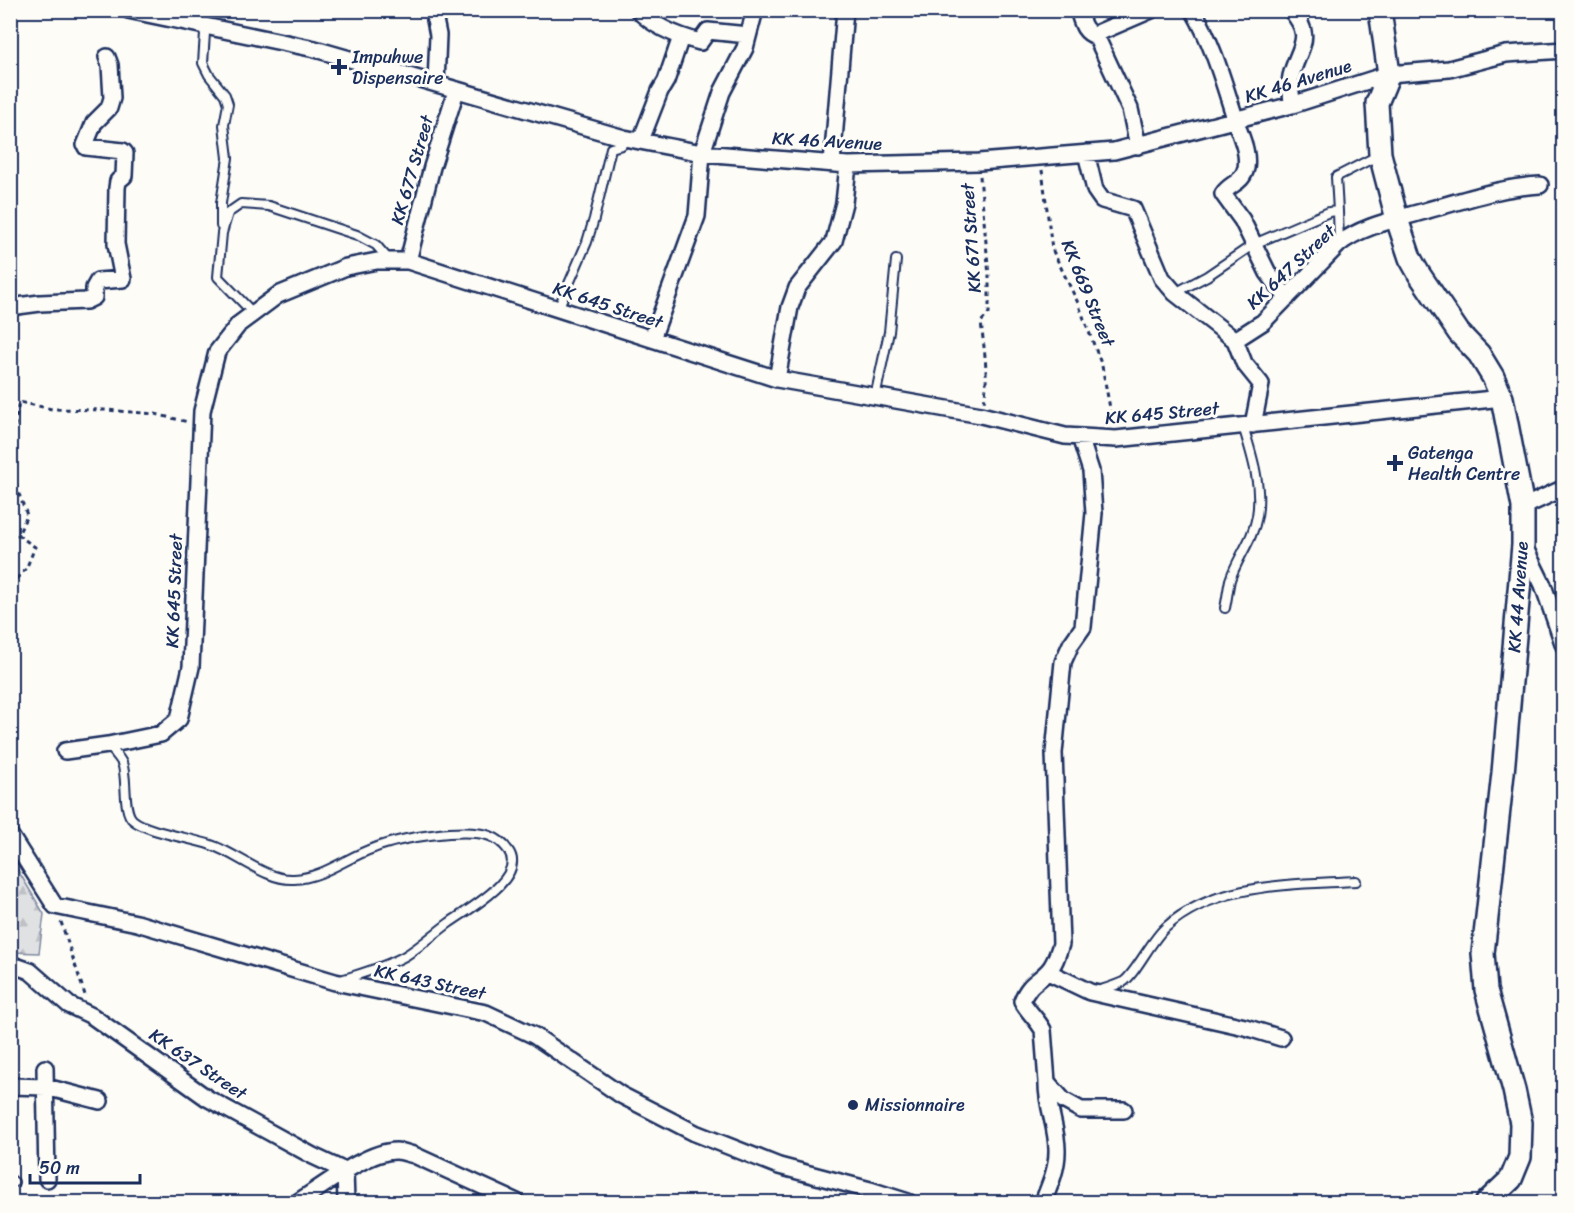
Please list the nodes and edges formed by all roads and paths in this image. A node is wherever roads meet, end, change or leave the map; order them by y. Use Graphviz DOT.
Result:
graph roads {
  1 [pos="433,10"];
  2 [pos="755,10"];
  3 [pos="845,10"];
  4 [pos="1078,10"];
  5 [pos="1151,10"];
  6 [pos="1193,10"];
  7 [pos="1291,10"];
  8 [pos="1380,10"];
  9 [pos="131,11"];
  10 [pos="640,11"];
  11 [pos="200,25"];
  12 [pos="748,35"];
  13 [pos="1096,36"];
  14 [pos="681,37"];
  15 [pos="1563,50"];
  16 [pos="107,57"];
  17 [pos="1389,74"];
  18 [pos="436,84"];
  19 [pos="456,91"];
  20 [pos="1292,105"];
  21 [pos="1235,120"];
  22 [pos="624,138"];
  23 [pos="641,140"];
  24 [pos="1138,146"];
  25 [pos="702,153"];
  26 [pos="1086,153"];
  27 [pos="1380,154"];
  28 [pos="1040,156"];
  29 [pos="979,162"];
  30 [pos="840,164"];
  31 [pos="1540,185"];
  32 [pos="1338,211"];
  33 [pos="1397,219"];
  34 [pos="222,233"];
  35 [pos="1254,244"];
  36 [pos="1339,244"];
  37 [pos="896,260"];
  38 [pos="390,261"];
  39 [pos="408,261"];
  40 [pos="1175,293"];
  41 [pos="1287,298"];
  42 [pos="10,307"];
  43 [pos="558,309"];
  44 [pos="253,313"];
  45 [pos="652,339"];
  46 [pos="1235,340"];
  47 [pos="777,379"];
  48 [pos="875,397"];
  49 [pos="1502,398"];
  50 [pos="981,415"];
  51 [pos="201,425"];
  52 [pos="1248,425"];
  53 [pos="1080,437"];
  54 [pos="1116,439"];
  55 [pos="1563,488"];
  56 [pos="1523,507"];
  57 [pos="1523,545"];
  58 [pos="10,585"];
  59 [pos="1225,608"];
  60 [pos="1563,646"];
  61 [pos="108,745"];
  62 [pos="65,751"];
  63 [pos="10,835"];
  64 [pos="1356,881"];
  65 [pos="55,906"];
  66 [pos="10,963"];
  67 [pos="1048,972"];
  68 [pos="335,982"];
  69 [pos="1090,992"];
  70 [pos="92,1016"];
  71 [pos="1281,1038"];
  72 [pos="45,1068"];
  73 [pos="1047,1083"];
  74 [pos="10,1086"];
  75 [pos="46,1087"];
  76 [pos="100,1101"];
  77 [pos="1124,1110"];
  78 [pos="345,1172"];
  79 [pos="46,1179"];
  80 [pos="298,1203"];
  81 [pos="346,1203"];
  82 [pos="517,1203"];
  83 [pos="908,1203"];
  84 [pos="1043,1203"];
  85 [pos="1487,1203"];
  1 -- 18 [label="street"];
  2 -- 12 [label="street"];
  3 -- 30 [label="street"];
  4 -- 13 [label="street"];
  5 -- 13 [label="street"];
  6 -- 21 [label="street"];
  7 -- 20 [label="street"];
  8 -- 17 [label="main road"];
  9 -- 11 [label="street, KK 46 Avenue"];
  10 -- 14 [label="street"];
  11 -- 18 [label="street, KK 46 Avenue"];
  11 -- 34 [label="lane"];
  12 -- 14 [label="street"];
  12 -- 25 [label="street"];
  13 -- 24 [label="street"];
  14 -- 23 [label="street"];
  15 -- 17 [label="street, KK 46 Avenue"];
  16 -- 42 [label="street"];
  17 -- 20 [label="street, KK 46 Avenue"];
  17 -- 27 [label="main road, KK 44 Avenue"];
  18 -- 19 [label="street, KK 46 Avenue"];
  19 -- 22 [label="street, KK 46 Avenue"];
  19 -- 39 [label="street, KK 677 Street"];
  20 -- 21 [label="street, KK 46 Avenue"];
  21 -- 24 [label="street, KK 46 Avenue"];
  21 -- 35 [label="street"];
  22 -- 23 [label="street, KK 46 Avenue"];
  22 -- 43 [label="lane"];
  23 -- 25 [label="street, KK 46 Avenue"];
  24 -- 26 [label="street, KK 46 Avenue"];
  25 -- 30 [label="street, KK 46 Avenue"];
  25 -- 45 [label="street"];
  26 -- 28 [label="street, KK 46 Avenue"];
  26 -- 40 [label="street"];
  27 -- 32 [label="lane"];
  27 -- 33 [label="main road, KK 44 Avenue"];
  28 -- 29 [label="street, KK 46 Avenue"];
  28 -- 54 [label="path, KK 669 Street"];
  29 -- 30 [label="street, KK 46 Avenue"];
  29 -- 50 [label="path, KK 671 Street"];
  30 -- 47 [label="street"];
  31 -- 33 [label="street, KK 647 Street"];
  32 -- 35 [label="lane"];
  32 -- 36 [label="lane"];
  33 -- 36 [label="street, KK 647 Street"];
  33 -- 49 [label="main road, KK 44 Avenue"];
  34 -- 38 [label="lane"];
  34 -- 44 [label="lane"];
  35 -- 40 [label="lane"];
  35 -- 41 [label="street"];
  36 -- 41 [label="street, KK 647 Street"];
  37 -- 48 [label="lane"];
  38 -- 39 [label="street, KK 645 Street"];
  38 -- 44 [label="street, KK 645 Street"];
  39 -- 43 [label="street, KK 645 Street"];
  40 -- 46 [label="street"];
  41 -- 46 [label="street, KK 647 Street"];
  43 -- 45 [label="street, KK 645 Street"];
  44 -- 51 [label="street, KK 645 Street"];
  45 -- 47 [label="street, KK 645 Street"];
  46 -- 52 [label="street"];
  47 -- 48 [label="street, KK 645 Street"];
  48 -- 50 [label="street, KK 645 Street"];
  49 -- 52 [label="street, KK 645 Street"];
  49 -- 56 [label="main road, KK 44 Avenue"];
  50 -- 53 [label="street, KK 645 Street"];
  51 -- 58 [label="path"];
  51 -- 61 [label="street, KK 645 Street"];
  52 -- 54 [label="street, KK 645 Street"];
  52 -- 59 [label="lane"];
  53 -- 54 [label="street, KK 645 Street"];
  53 -- 67 [label="street"];
  55 -- 56 [label="street"];
  56 -- 57 [label="main road, KK 44 Avenue"];
  57 -- 60 [label="street"];
  57 -- 85 [label="main road, KK 44 Avenue"];
  61 -- 62 [label="street, KK 645 Street"];
  61 -- 68 [label="lane"];
  63 -- 65 [label="street"];
  64 -- 69 [label="lane"];
  65 -- 68 [label="street, KK 643 Street"];
  65 -- 70 [label="path"];
  66 -- 70 [label="street, KK 637 Street"];
  67 -- 69 [label="street"];
  67 -- 73 [label="street"];
  68 -- 83 [label="street, KK 643 Street"];
  69 -- 71 [label="street"];
  70 -- 78 [label="street, KK 637 Street"];
  72 -- 75 [label="street"];
  73 -- 77 [label="street"];
  73 -- 84 [label="street"];
  74 -- 75 [label="street"];
  75 -- 76 [label="street"];
  75 -- 79 [label="street"];
  78 -- 80 [label="street"];
  78 -- 81 [label="street"];
  78 -- 82 [label="street"];
}
